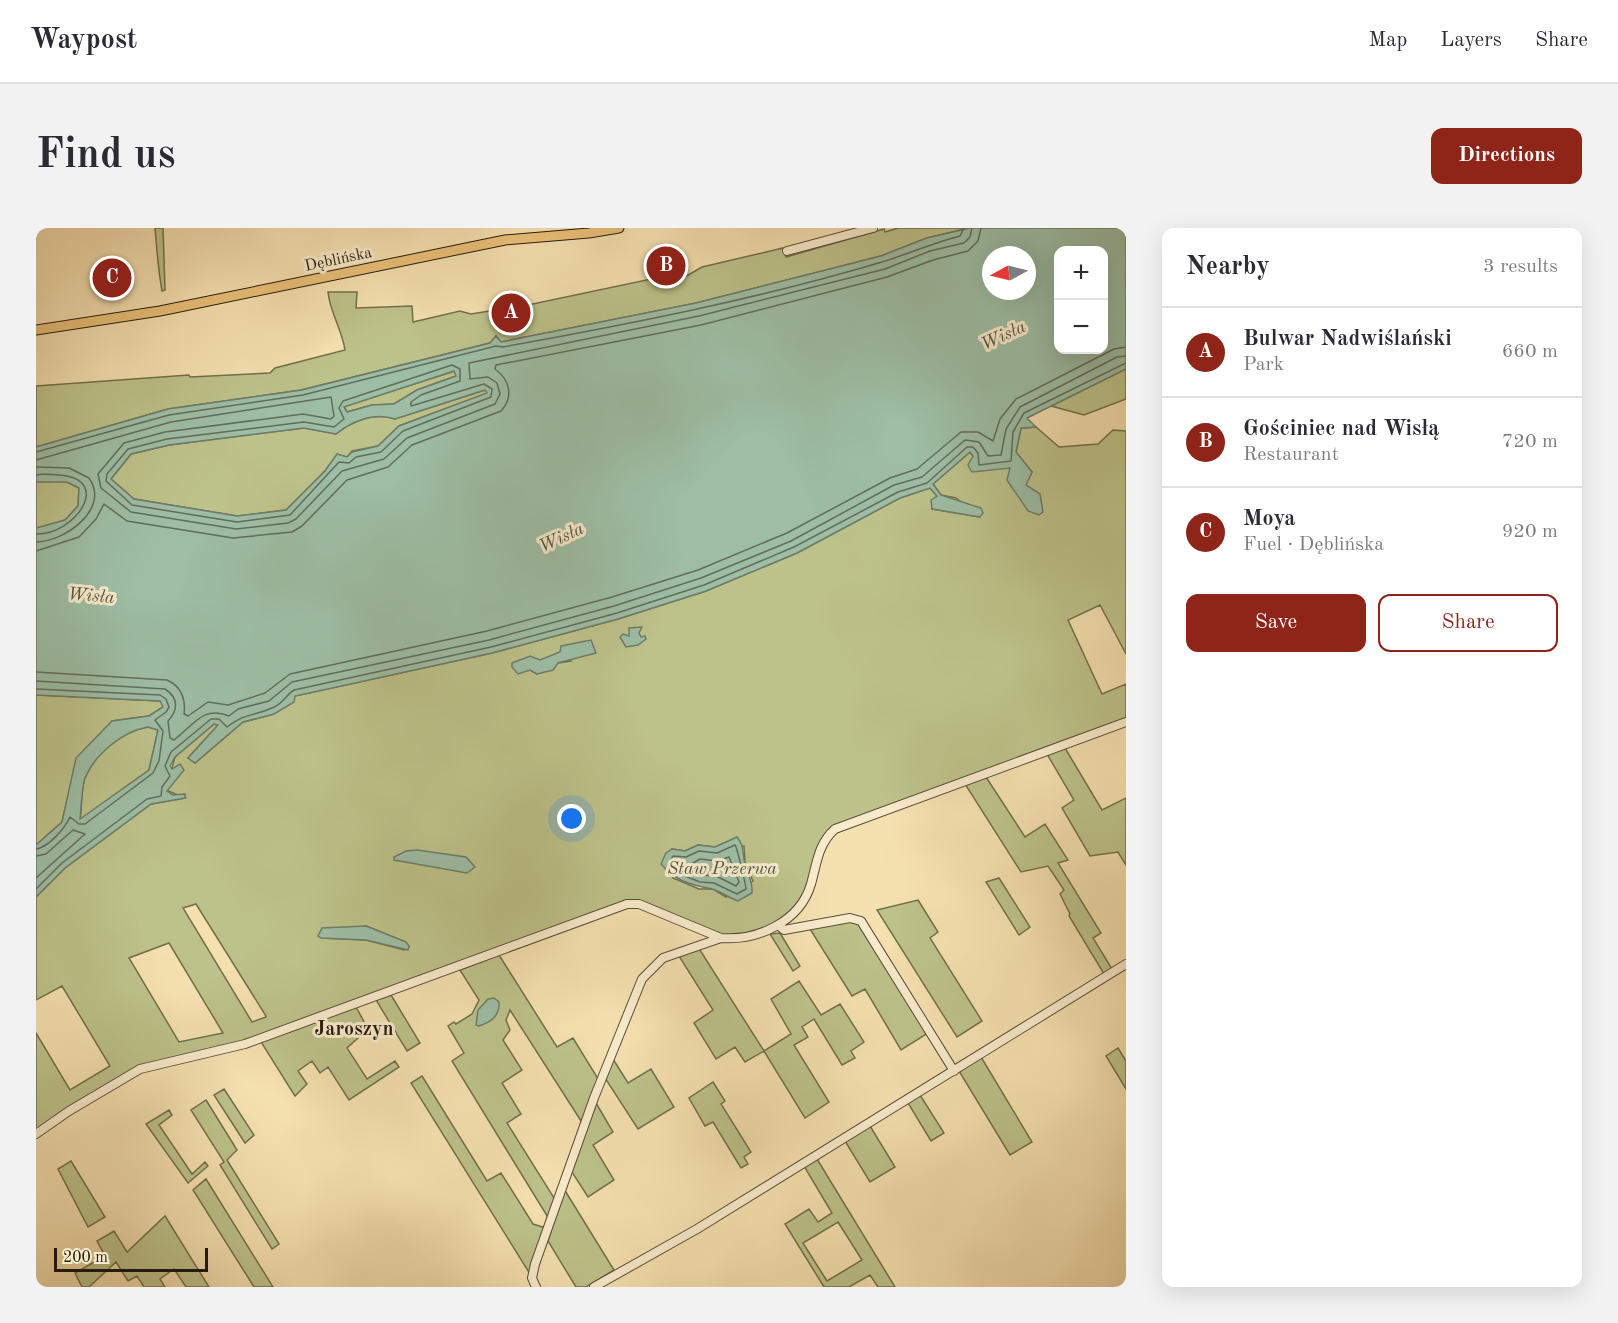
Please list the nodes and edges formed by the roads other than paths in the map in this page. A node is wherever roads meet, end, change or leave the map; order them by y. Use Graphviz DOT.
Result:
graph roads {
  1 [pos="620,228"];
  2 [pos="873,228"];
  3 [pos="787,251"];
  4 [pos="169,308"];
  5 [pos="36,324"];
  6 [pos="36,330"];
  7 [pos="1126,722"];
  8 [pos="778,925"];
  9 [pos="721,938"];
  10 [pos="1126,964"];
  11 [pos="954,1071"];
  12 [pos="36,1134"];
  13 [pos="536,1287"];
  14 [pos="594,1287"];
  1 -- 4 [label="main road, Dęblińska"];
  2 -- 3 [label="street"];
  4 -- 5 [label="main road, Dęblińska"];
  4 -- 6 [label="main road, Dęblińska"];
  7 -- 8 [label="street"];
  8 -- 9 [label="street"];
  8 -- 11 [label="street"];
  9 -- 12 [label="street"];
  9 -- 13 [label="street"];
  10 -- 11 [label="street"];
  11 -- 14 [label="street"];
}
